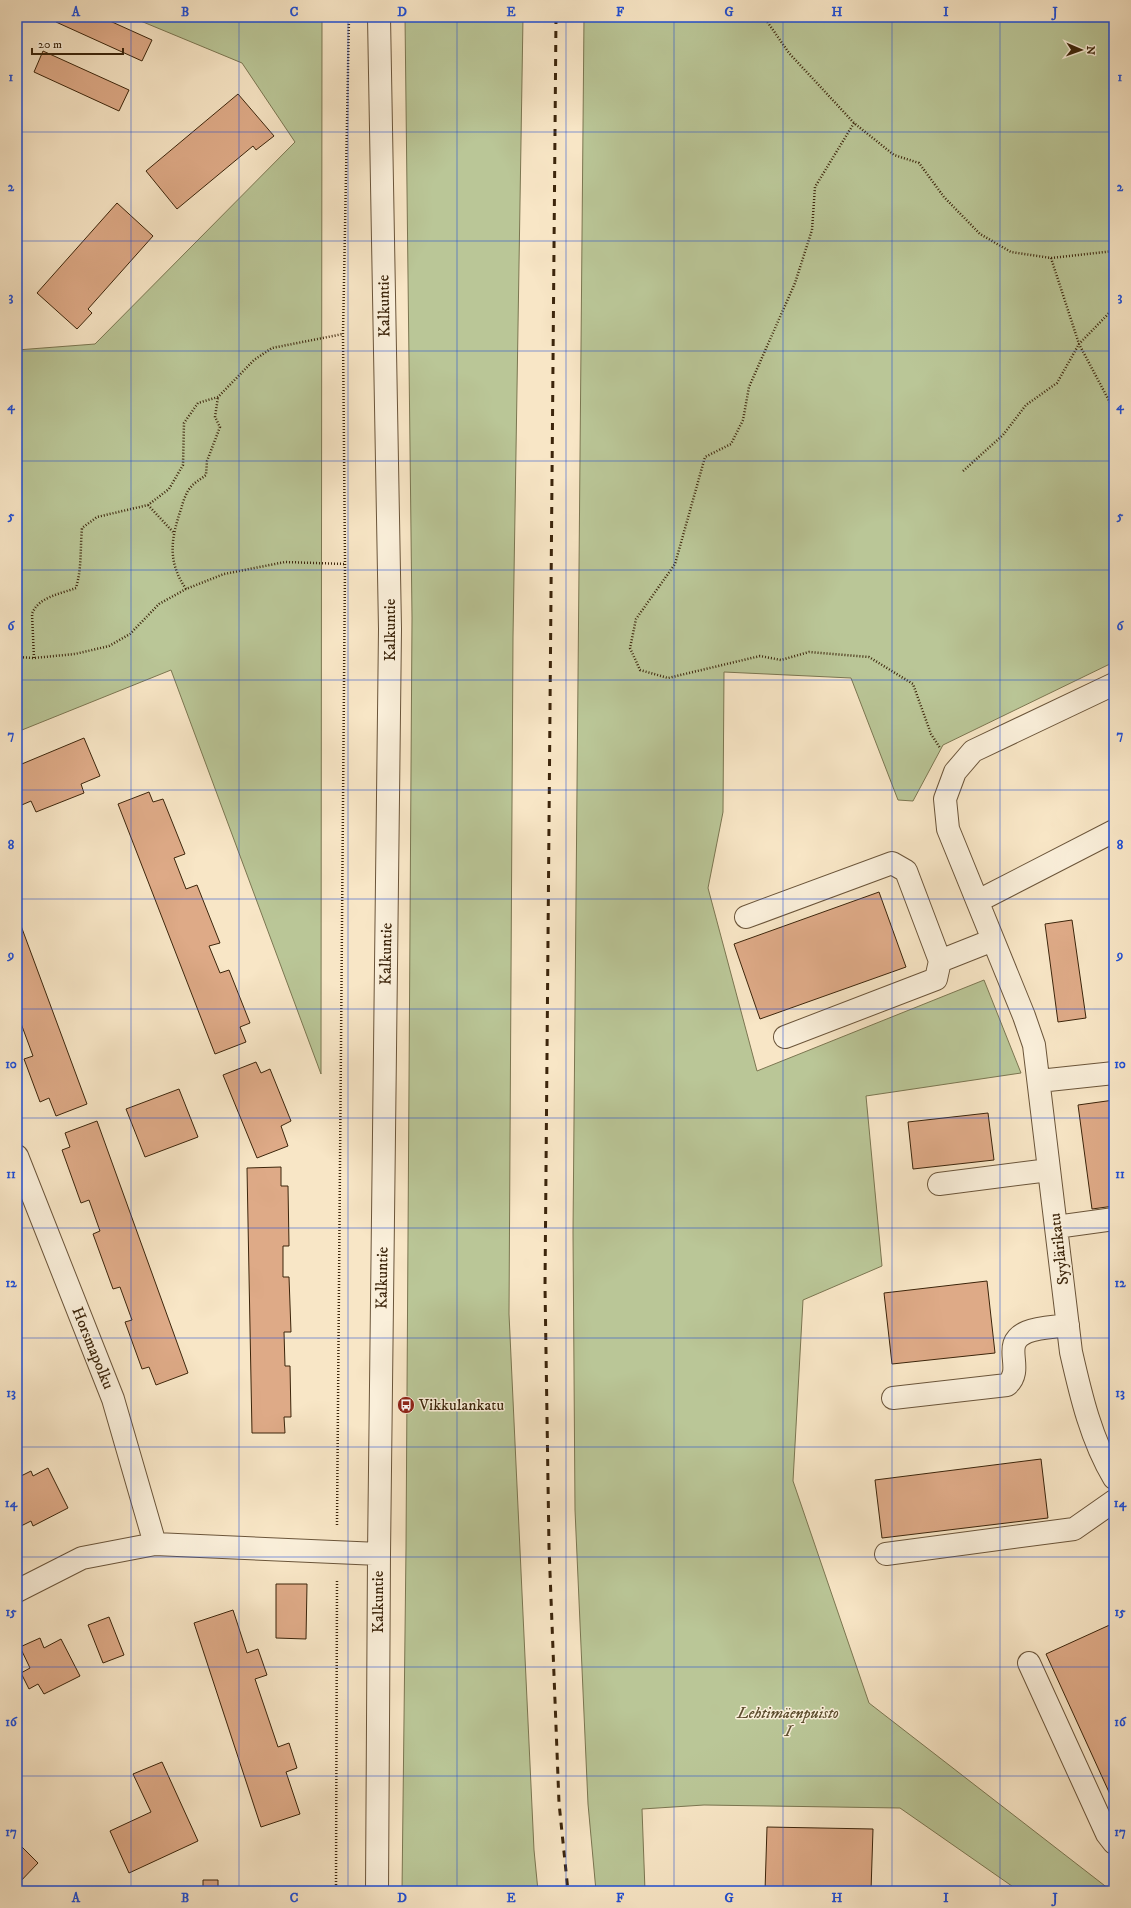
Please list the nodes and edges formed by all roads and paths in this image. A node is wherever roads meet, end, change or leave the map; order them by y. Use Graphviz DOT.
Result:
graph roads {
  1 [pos="349,17"];
  2 [pos="379,17"];
  3 [pos="764,17"];
  4 [pos="854,123"];
  5 [pos="1114,251"];
  6 [pos="1051,258"];
  7 [pos="1114,308"];
  8 [pos="343,334"];
  9 [pos="1079,344"];
  10 [pos="218,397"];
  11 [pos="1114,410"];
  12 [pos="963,471"];
  13 [pos="148,505"];
  14 [pos="173,532"];
  15 [pos="345,564"];
  16 [pos="186,589"];
  17 [pos="17,657"];
  18 [pos="34,658"];
  19 [pos="1114,684"];
  20 [pos="955,772"];
  21 [pos="1114,831"];
  22 [pos="978,901"];
  23 [pos="746,917"];
  24 [pos="993,940"];
  25 [pos="940,961"];
  26 [pos="785,1037"];
  27 [pos="1114,1073"];
  28 [pos="1039,1081"];
  29 [pos="17,1156"];
  30 [pos="1049,1170"];
  31 [pos="939,1184"];
  32 [pos="1114,1219"];
  33 [pos="1056,1227"];
  34 [pos="1068,1325"];
  35 [pos="893,1398"];
  36 [pos="1114,1478"];
  37 [pos="1114,1501"];
  38 [pos="155,1544"];
  39 [pos="337,1552"];
  40 [pos="379,1554"];
  41 [pos="886,1554"];
  42 [pos="17,1590"];
  43 [pos="1029,1664"];
  44 [pos="1114,1843"];
  45 [pos="336,1891"];
  46 [pos="377,1891"];
  1 -- 8 [label="path"];
  2 -- 40 [label="street, Kalkuntie"];
  3 -- 4 [label="path"];
  4 -- 6 [label="path"];
  4 -- 20 [label="path"];
  5 -- 6 [label="path"];
  6 -- 9 [label="path"];
  7 -- 9 [label="path"];
  8 -- 10 [label="path"];
  8 -- 15 [label="path"];
  9 -- 11 [label="path"];
  9 -- 12 [label="path"];
  10 -- 13 [label="path"];
  10 -- 14 [label="path"];
  13 -- 14 [label="path"];
  13 -- 18 [label="path"];
  14 -- 16 [label="path"];
  15 -- 16 [label="path"];
  15 -- 39 [label="path"];
  16 -- 18 [label="path"];
  17 -- 18 [label="path"];
  19 -- 20 [label="street"];
  20 -- 22 [label="street, Syylärikatu"];
  21 -- 22 [label="street"];
  22 -- 24 [label="street, Syylärikatu"];
  23 -- 25 [label="street"];
  24 -- 25 [label="street"];
  24 -- 28 [label="street, Syylärikatu"];
  25 -- 26 [label="street"];
  27 -- 28 [label="street"];
  28 -- 30 [label="street, Syylärikatu"];
  29 -- 38 [label="street, Horsmapolku"];
  30 -- 31 [label="street"];
  30 -- 33 [label="street, Syylärikatu"];
  32 -- 33 [label="street"];
  33 -- 34 [label="street, Syylärikatu"];
  34 -- 35 [label="street"];
  34 -- 36 [label="street, Syylärikatu"];
  37 -- 41 [label="street"];
  38 -- 39 [label="street"];
  38 -- 42 [label="street"];
  39 -- 40 [label="street"];
  39 -- 45 [label="path"];
  40 -- 46 [label="street, Kalkuntie"];
  43 -- 44 [label="street"];
}
